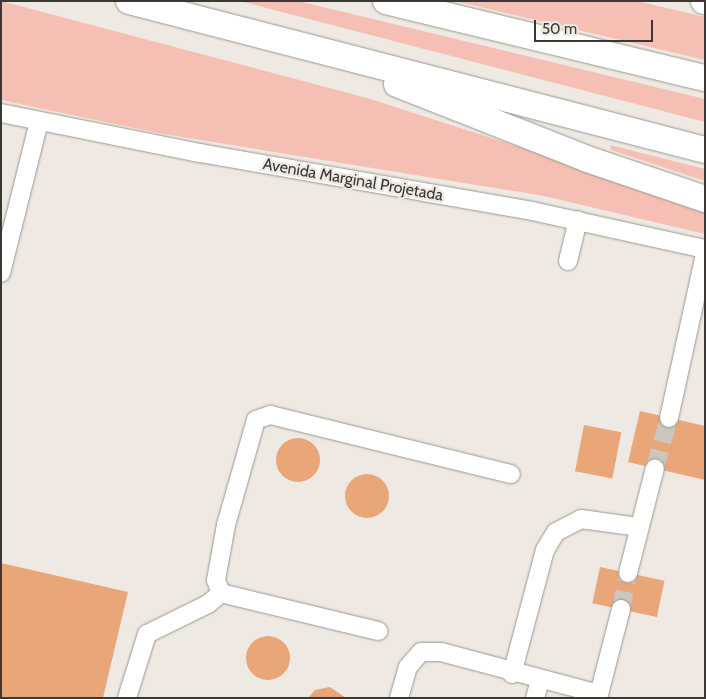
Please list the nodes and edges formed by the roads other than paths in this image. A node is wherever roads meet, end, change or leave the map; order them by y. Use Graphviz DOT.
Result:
graph roads {
  1 [pos="129,1"];
  2 [pos="386,1"];
  3 [pos="287,40"];
  4 [pos="705,78"];
  5 [pos="1,113"];
  6 [pos="39,122"];
  7 [pos="705,150"];
  8 [pos="705,199"];
  9 [pos="578,220"];
  10 [pos="705,249"];
  11 [pos="705,254"];
  12 [pos="568,261"];
  13 [pos="1,273"];
  14 [pos="669,418"];
  15 [pos="655,468"];
  16 [pos="511,474"];
  17 [pos="639,527"];
  18 [pos="628,573"];
  19 [pos="221,592"];
  20 [pos="621,609"];
  21 [pos="378,631"];
  22 [pos="512,674"];
  23 [pos="540,680"];
  24 [pos="598,696"];
  25 [pos="127,698"];
  26 [pos="399,698"];
  27 [pos="535,698"];
  1 -- 3 [label="highway"];
  2 -- 4 [label="highway"];
  3 -- 7 [label="highway"];
  3 -- 8 [label="highway"];
  5 -- 6 [label="street, Avenida Marginal Projetada"];
  6 -- 9 [label="street, Avenida Marginal Projetada"];
  6 -- 13 [label="street"];
  9 -- 10 [label="street, Avenida Marginal Projetada"];
  9 -- 12 [label="street"];
  11 -- 14 [label="street"];
  15 -- 17 [label="street"];
  16 -- 19 [label="street"];
  17 -- 18 [label="street"];
  17 -- 22 [label="street"];
  19 -- 21 [label="street"];
  19 -- 25 [label="street"];
  20 -- 24 [label="street"];
  22 -- 23 [label="street"];
  22 -- 26 [label="street"];
  23 -- 24 [label="street"];
  23 -- 27 [label="street"];
}
